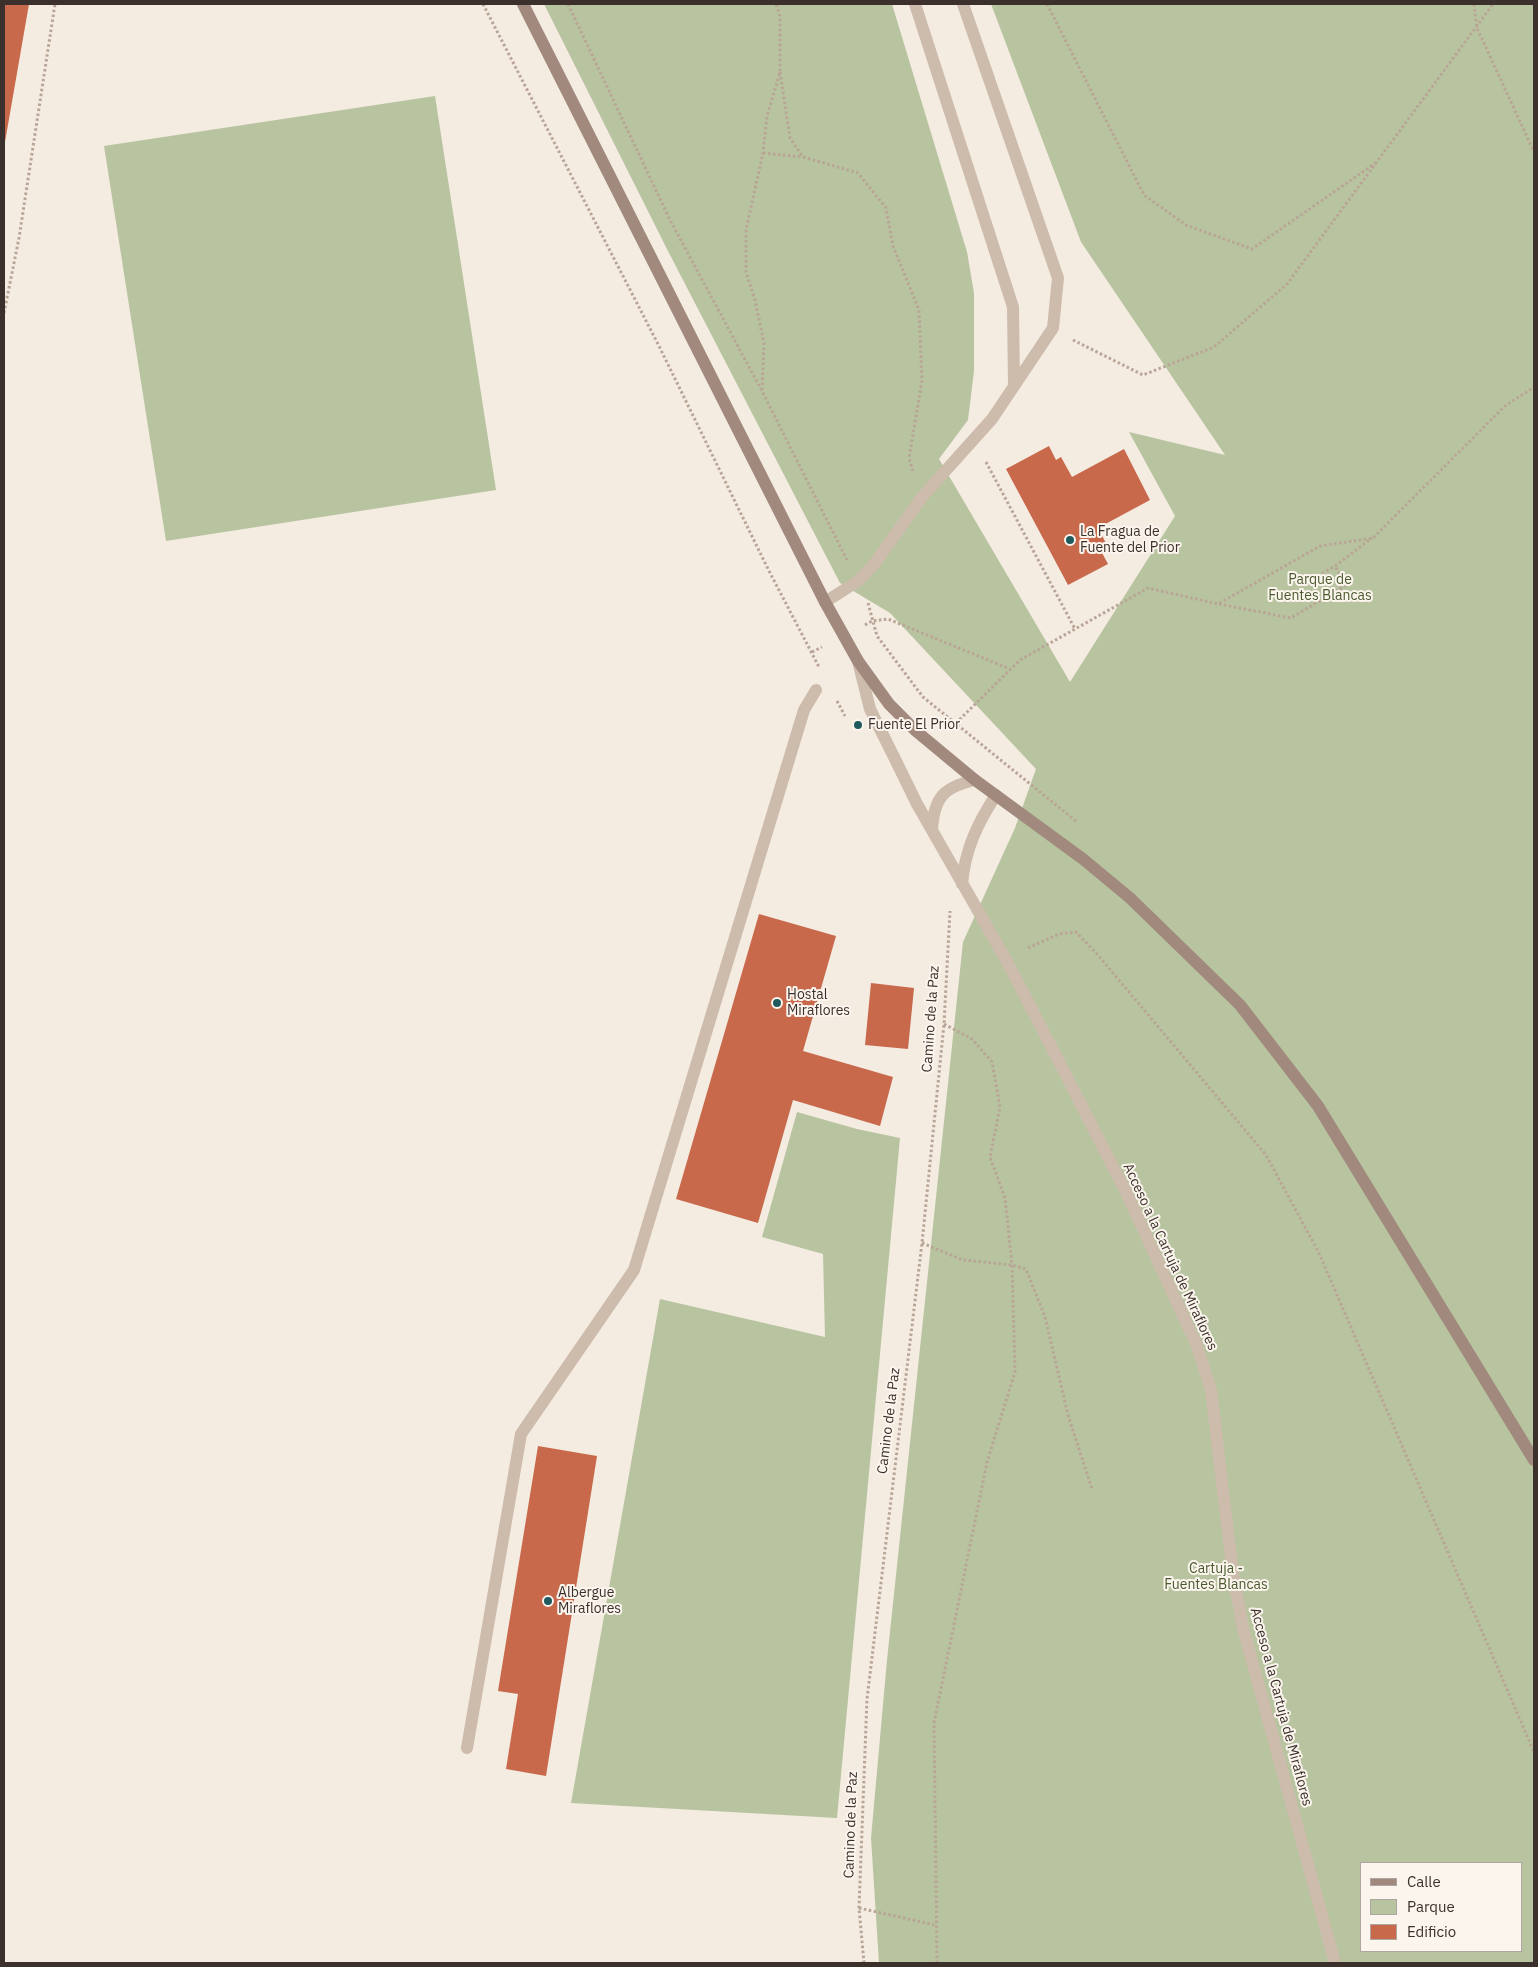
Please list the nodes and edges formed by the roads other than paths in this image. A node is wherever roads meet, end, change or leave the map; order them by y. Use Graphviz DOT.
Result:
graph roads {
  1 [pos="522,4"];
  2 [pos="915,4"];
  3 [pos="963,4"];
  4 [pos="1014,384"];
  5 [pos="825,602"];
  6 [pos="858,661"];
  7 [pos="816,690"];
  8 [pos="975,780"];
  9 [pos="996,795"];
  10 [pos="932,830"];
  11 [pos="962,884"];
  12 [pos="1534,1460"];
  13 [pos="467,1748"];
  14 [pos="1335,1963"];
  1 -- 5 [label="main road"];
  2 -- 4 [label="street"];
  3 -- 4 [label="street"];
  4 -- 5 [label="street"];
  5 -- 6 [label="main road"];
  6 -- 8 [label="main road"];
  6 -- 10 [label="street, Acceso a la Cartuja de Miraflores"];
  7 -- 13 [label="street"];
  8 -- 9 [label="main road"];
  8 -- 10 [label="street"];
  9 -- 11 [label="street"];
  9 -- 12 [label="main road"];
  10 -- 11 [label="street, Acceso a la Cartuja de Miraflores"];
  11 -- 14 [label="street, Acceso a la Cartuja de Miraflores"];
}
